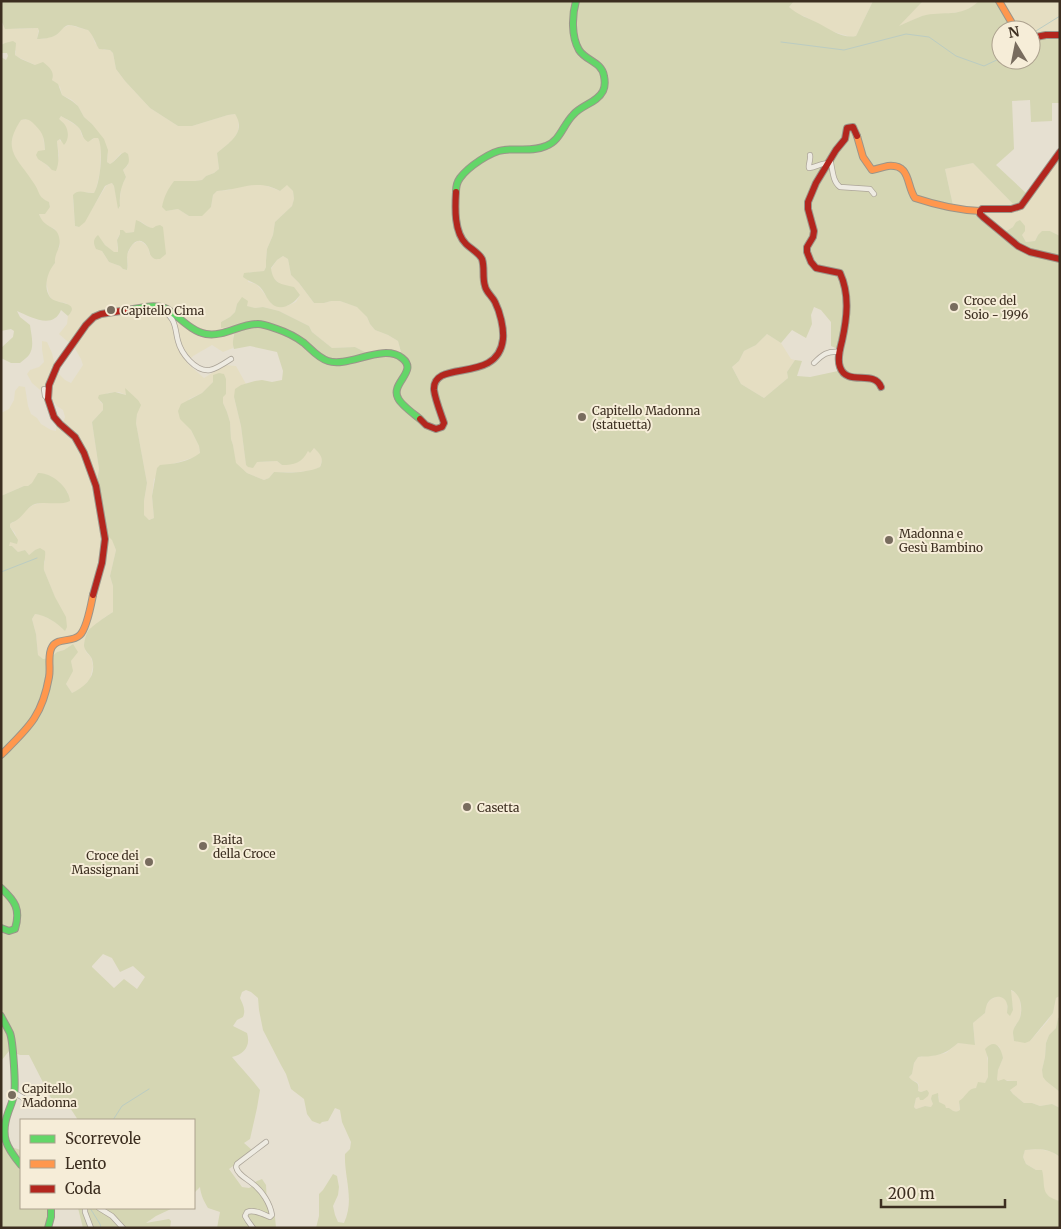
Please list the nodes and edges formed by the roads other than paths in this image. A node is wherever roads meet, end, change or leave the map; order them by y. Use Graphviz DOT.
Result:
graph roads {
  1 [pos="576,1"];
  2 [pos="999,1"];
  3 [pos="1010,20"];
  4 [pos="1060,35"];
  5 [pos="1041,36"];
  6 [pos="1060,152"];
  7 [pos="810,155"];
  8 [pos="830,161"];
  9 [pos="874,194"];
  10 [pos="980,211"];
  11 [pos="1060,259"];
  12 [pos="161,307"];
  13 [pos="840,352"];
  14 [pos="230,359"];
  15 [pos="814,363"];
  16 [pos="881,387"];
  17 [pos="44,389"];
  18 [pos="48,399"];
  19 [pos="1,754"];
  20 [pos="1,888"];
  21 [pos="1,928"];
  22 [pos="1,1016"];
  23 [pos="15,1092"];
  24 [pos="24,1099"];
  25 [pos="266,1142"];
  26 [pos="20,1164"];
  27 [pos="51,1209"];
  28 [pos="85,1209"];
  29 [pos="101,1209"];
  30 [pos="48,1228"];
  31 [pos="91,1228"];
  32 [pos="123,1228"];
  33 [pos="253,1228"];
  1 -- 12 [label="street"];
  2 -- 3 [label="street"];
  4 -- 5 [label="street"];
  6 -- 10 [label="street"];
  7 -- 8 [label="street"];
  8 -- 9 [label="street"];
  8 -- 10 [label="street"];
  8 -- 13 [label="street"];
  10 -- 11 [label="street"];
  12 -- 14 [label="street"];
  12 -- 18 [label="street"];
  13 -- 15 [label="street"];
  13 -- 16 [label="street"];
  17 -- 18 [label="street"];
  18 -- 19 [label="street"];
  20 -- 21 [label="street"];
  22 -- 23 [label="street"];
  23 -- 24 [label="street"];
  23 -- 26 [label="street"];
  25 -- 33 [label="street"];
  27 -- 30 [label="street"];
  28 -- 31 [label="street"];
  29 -- 32 [label="street"];
}
